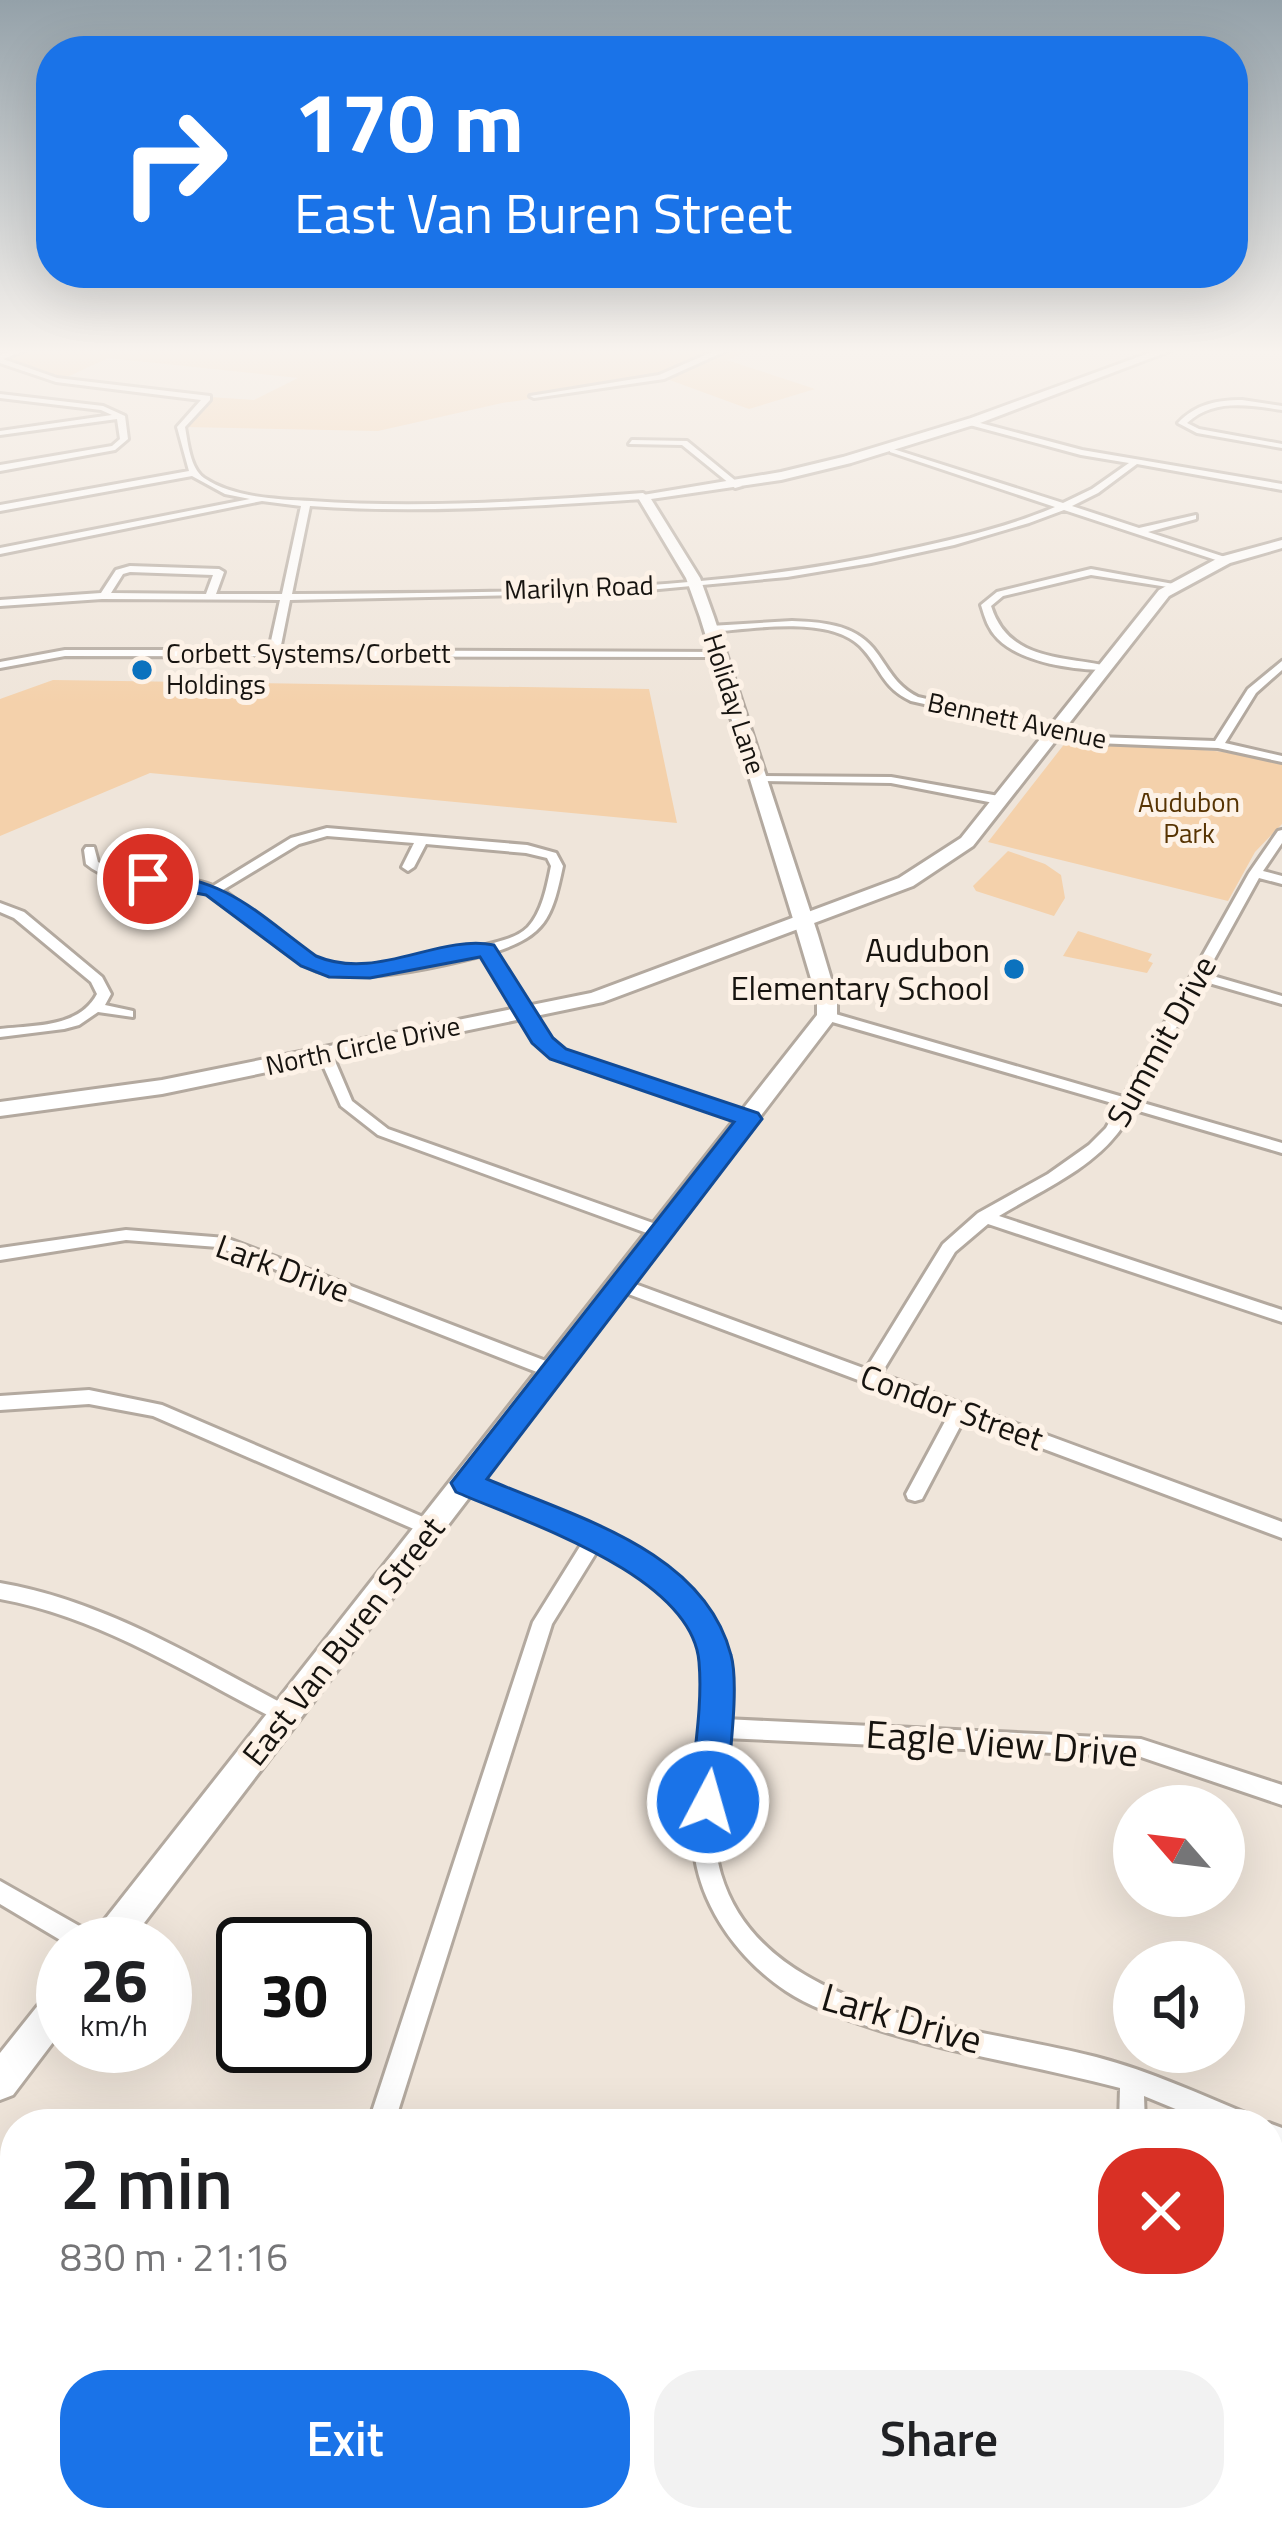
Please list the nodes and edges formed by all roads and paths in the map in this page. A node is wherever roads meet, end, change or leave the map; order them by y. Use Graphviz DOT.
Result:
graph roads {
  1 [pos="191,467"];
  2 [pos="714,467"];
  3 [pos="834,467"];
  4 [pos="945,467"];
  5 [pos="1129,467"];
  6 [pos="1164,467"];
  7 [pos="193,473"];
  8 [pos="738,486"];
  9 [pos="1282,488"];
  10 [pos="643,496"];
  11 [pos="260,499"];
  12 [pos="306,504"];
  13 [pos="1064,506"];
  14 [pos="0,508"];
  15 [pos="1192,517"];
  16 [pos="1139,532"];
  17 [pos="1282,544"];
  18 [pos="0,551"];
  19 [pos="1225,560"];
  20 [pos="695,583"];
  21 [pos="1174,585"];
  22 [pos="104,596"];
  23 [pos="210,596"];
  24 [pos="287,596"];
  25 [pos="0,603"];
  26 [pos="710,628"];
  27 [pos="274,653"];
  28 [pos="718,654"];
  29 [pos="1282,664"];
  30 [pos="0,665"];
  31 [pos="1103,668"];
  32 [pos="1053,730"];
  33 [pos="1218,745"];
  34 [pos="1282,760"];
  35 [pos="758,779"];
  36 [pos="999,800"];
  37 [pos="1282,834"];
  38 [pos="422,839"];
  39 [pos="90,850"];
  40 [pos="408,867"];
  41 [pos="1255,873"];
  42 [pos="1282,880"];
  43 [pos="213,890"];
  44 [pos="0,907"];
  45 [pos="804,922"];
  46 [pos="486,949"];
  47 [pos="1198,976"];
  48 [pos="1282,1000"];
  49 [pos="97,1008"];
  50 [pos="526,1012"];
  51 [pos="128,1014"];
  52 [pos="827,1016"];
  53 [pos="0,1033"];
  54 [pos="325,1054"];
  55 [pos="1130,1102"];
  56 [pos="0,1109"];
  57 [pos="749,1119"];
  58 [pos="1282,1148"];
  59 [pos="984,1217"];
  60 [pos="662,1232"];
  61 [pos="0,1254"];
  62 [pos="621,1285"];
  63 [pos="1282,1316"];
  64 [pos="553,1371"];
  65 [pos="870,1377"];
  66 [pos="0,1403"];
  67 [pos="960,1410"];
  68 [pos="466,1483"];
  69 [pos="915,1494"];
  70 [pos="430,1528"];
  71 [pos="1282,1530"];
  72 [pos="594,1540"];
  73 [pos="0,1591"];
  74 [pos="286,1715"];
  75 [pos="716,1728"];
  76 [pos="1282,1795"];
  77 [pos="0,1892"];
  78 [pos="43,1917"];
  79 [pos="128,1917"];
  80 [pos="36,2036"];
  81 [pos="1132,2080"];
  82 [pos="0,2082"];
  83 [pos="386,2109"];
  84 [pos="1132,2109"];
  85 [pos="1204,2109"];
  1 -- 7 [label="street"];
  2 -- 8 [label="street"];
  3 -- 8 [label="street"];
  4 -- 13 [label="street"];
  5 -- 13 [label="street, Marilyn Road"];
  6 -- 9 [label="street"];
  7 -- 11 [label="street"];
  7 -- 14 [label="street"];
  8 -- 10 [label="street"];
  10 -- 12 [label="street"];
  10 -- 20 [label="street, Holiday Lane"];
  11 -- 12 [label="street"];
  11 -- 18 [label="street"];
  12 -- 24 [label="street"];
  13 -- 16 [label="street"];
  13 -- 20 [label="street, Marilyn Road"];
  15 -- 16 [label="street"];
  16 -- 19 [label="street"];
  17 -- 19 [label="street, North Circle Drive"];
  19 -- 21 [label="street, North Circle Drive"];
  20 -- 24 [label="street, Marilyn Road"];
  20 -- 26 [label="street, Holiday Lane"];
  21 -- 31 [label="street, North Circle Drive"];
  21 -- 31 [label="street"];
  22 -- 23 [label="street, Marilyn Road"];
  22 -- 23 [label="street"];
  22 -- 25 [label="street, Marilyn Road"];
  23 -- 24 [label="street, Marilyn Road"];
  24 -- 27 [label="street"];
  26 -- 28 [label="street, Holiday Lane"];
  26 -- 32 [label="street, Bennett Avenue"];
  27 -- 28 [label="street"];
  27 -- 30 [label="street"];
  28 -- 35 [label="street, Holiday Lane"];
  29 -- 33 [label="street"];
  31 -- 32 [label="street, North Circle Drive"];
  32 -- 33 [label="street, Bennett Avenue"];
  32 -- 36 [label="street, North Circle Drive"];
  33 -- 34 [label="street, Bennett Avenue"];
  35 -- 36 [label="street"];
  35 -- 45 [label="street, Holiday Lane"];
  36 -- 45 [label="street, North Circle Drive"];
  37 -- 41 [label="street, Summit Drive"];
  38 -- 40 [label="street"];
  38 -- 43 [label="street"];
  38 -- 46 [label="street"];
  39 -- 43 [label="street"];
  41 -- 42 [label="street"];
  41 -- 47 [label="street, Summit Drive"];
  43 -- 46 [label="street"];
  44 -- 49 [label="street"];
  45 -- 50 [label="street, North Circle Drive"];
  45 -- 52 [label="street"];
  46 -- 50 [label="street"];
  47 -- 48 [label="street"];
  47 -- 55 [label="street, Summit Drive"];
  49 -- 51 [label="street"];
  49 -- 53 [label="street"];
  50 -- 54 [label="street, North Circle Drive"];
  50 -- 57 [label="street"];
  52 -- 55 [label="street"];
  52 -- 57 [label="street, East Van Buren Street"];
  54 -- 56 [label="street, North Circle Drive"];
  54 -- 60 [label="street"];
  55 -- 58 [label="street"];
  55 -- 59 [label="street, Summit Drive"];
  57 -- 60 [label="street, East Van Buren Street"];
  59 -- 63 [label="street"];
  59 -- 65 [label="street, Summit Drive"];
  60 -- 62 [label="street, East Van Buren Street"];
  61 -- 64 [label="street, Lark Drive"];
  62 -- 64 [label="street, East Van Buren Street"];
  62 -- 65 [label="street, Condor Street"];
  64 -- 68 [label="street, East Van Buren Street"];
  65 -- 67 [label="street, Condor Street"];
  66 -- 70 [label="street"];
  67 -- 69 [label="street"];
  67 -- 71 [label="street, Condor Street"];
  68 -- 70 [label="street, East Van Buren Street"];
  68 -- 72 [label="street, Lark Drive"];
  70 -- 74 [label="street, East Van Buren Street"];
  72 -- 75 [label="street, Lark Drive"];
  72 -- 83 [label="street"];
  73 -- 74 [label="street"];
  74 -- 79 [label="street, East Van Buren Street"];
  75 -- 76 [label="street, Eagle View Drive"];
  75 -- 81 [label="street, Lark Drive"];
  77 -- 78 [label="street"];
  80 -- 82 [label="street"];
  81 -- 84 [label="street"];
  81 -- 85 [label="street, Lark Drive"];
}
